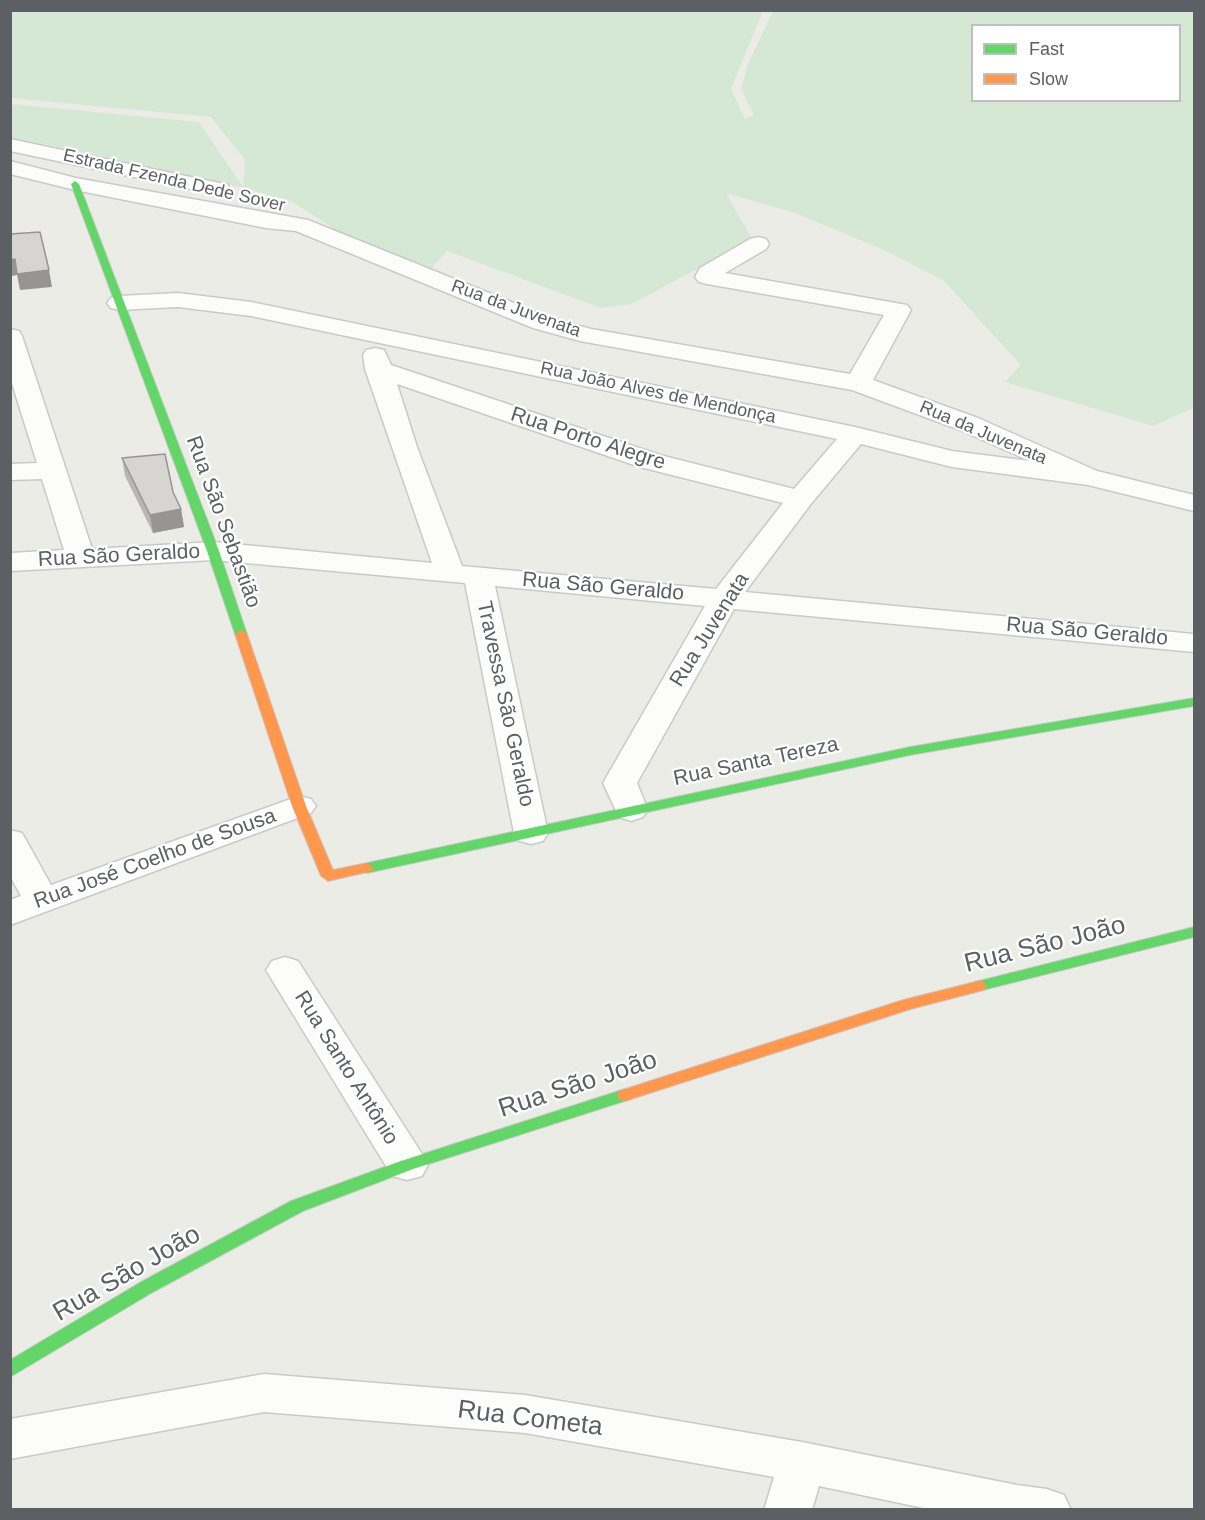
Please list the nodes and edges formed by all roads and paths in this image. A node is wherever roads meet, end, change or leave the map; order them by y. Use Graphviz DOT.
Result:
graph roads {
  1 [pos="10,145"];
  2 [pos="10,167"];
  3 [pos="75,184"];
  4 [pos="243,194"];
  5 [pos="278,202"];
  6 [pos="328,234"];
  7 [pos="758,244"];
  8 [pos="119,303"];
  9 [pos="370,333"];
  10 [pos="10,336"];
  11 [pos="378,369"];
  12 [pos="858,383"];
  13 [pos="855,435"];
  14 [pos="52,471"];
  15 [pos="10,472"];
  16 [pos="1088,477"];
  17 [pos="800,499"];
  18 [pos="1194,503"];
  19 [pos="213,551"];
  20 [pos="81,558"];
  21 [pos="10,562"];
  22 [pos="465,574"];
  23 [pos="725,598"];
  24 [pos="1186,646"];
  25 [pos="1194,702"];
  26 [pos="299,806"];
  27 [pos="631,810"];
  28 [pos="531,832"];
  29 [pos="10,841"];
  30 [pos="328,876"];
  31 [pos="26,907"];
  32 [pos="1194,932"];
  33 [pos="285,970"];
  34 [pos="407,1165"];
  35 [pos="10,1370"];
  36 [pos="10,1439"];
  37 [pos="802,1462"];
  38 [pos="1027,1508"];
  39 [pos="788,1509"];
  1 -- 4 [label="street, Estrada Fzenda Dede Sover"];
  2 -- 3 [label="street, Rua da Juvenata"];
  3 -- 6 [label="street, Rua da Juvenata"];
  3 -- 8 [label="street, Rua São Sebastião"];
  5 -- 6 [label="street, Estrada Fzenda Dede Sover"];
  6 -- 12 [label="street, Rua da Juvenata"];
  7 -- 12 [label="street"];
  8 -- 9 [label="street, Rua João Alves de Mendonça"];
  8 -- 19 [label="street, Rua São Sebastião"];
  9 -- 11 [label="street, Travessa São Geraldo"];
  9 -- 13 [label="street, Rua João Alves de Mendonça"];
  10 -- 14 [label="street"];
  11 -- 17 [label="street, Rua Porto Alegre"];
  11 -- 22 [label="street, Travessa São Geraldo"];
  12 -- 16 [label="street, Rua da Juvenata"];
  13 -- 16 [label="street, Rua João Alves de Mendonça"];
  13 -- 17 [label="street, Rua Juvenata"];
  14 -- 15 [label="street"];
  14 -- 20 [label="street"];
  16 -- 18 [label="street, Rua João Alves de Mendonça"];
  17 -- 23 [label="street, Rua Juvenata"];
  19 -- 20 [label="street, Rua São Geraldo"];
  19 -- 22 [label="street, Rua São Geraldo"];
  19 -- 26 [label="street, Rua São Sebastião"];
  20 -- 21 [label="street, Rua São Geraldo"];
  22 -- 23 [label="street, Rua São Geraldo"];
  22 -- 28 [label="street, Travessa São Geraldo"];
  23 -- 24 [label="street, Rua São Geraldo"];
  23 -- 27 [label="street, Rua Juvenata"];
  25 -- 27 [label="street, Rua Santa Tereza"];
  26 -- 30 [label="street, Rua São Sebastião"];
  26 -- 31 [label="street, Rua José Coelho de Sousa"];
  27 -- 28 [label="street, Rua Santa Tereza"];
  28 -- 30 [label="street, Rua Santa Tereza"];
  29 -- 31 [label="street"];
  32 -- 34 [label="street, Rua São João"];
  33 -- 34 [label="street, Rua Santo Antônio"];
  34 -- 35 [label="street, Rua São João"];
  36 -- 37 [label="street, Rua Cometa"];
  37 -- 38 [label="street, Rua Cometa"];
  37 -- 39 [label="street"];
}
